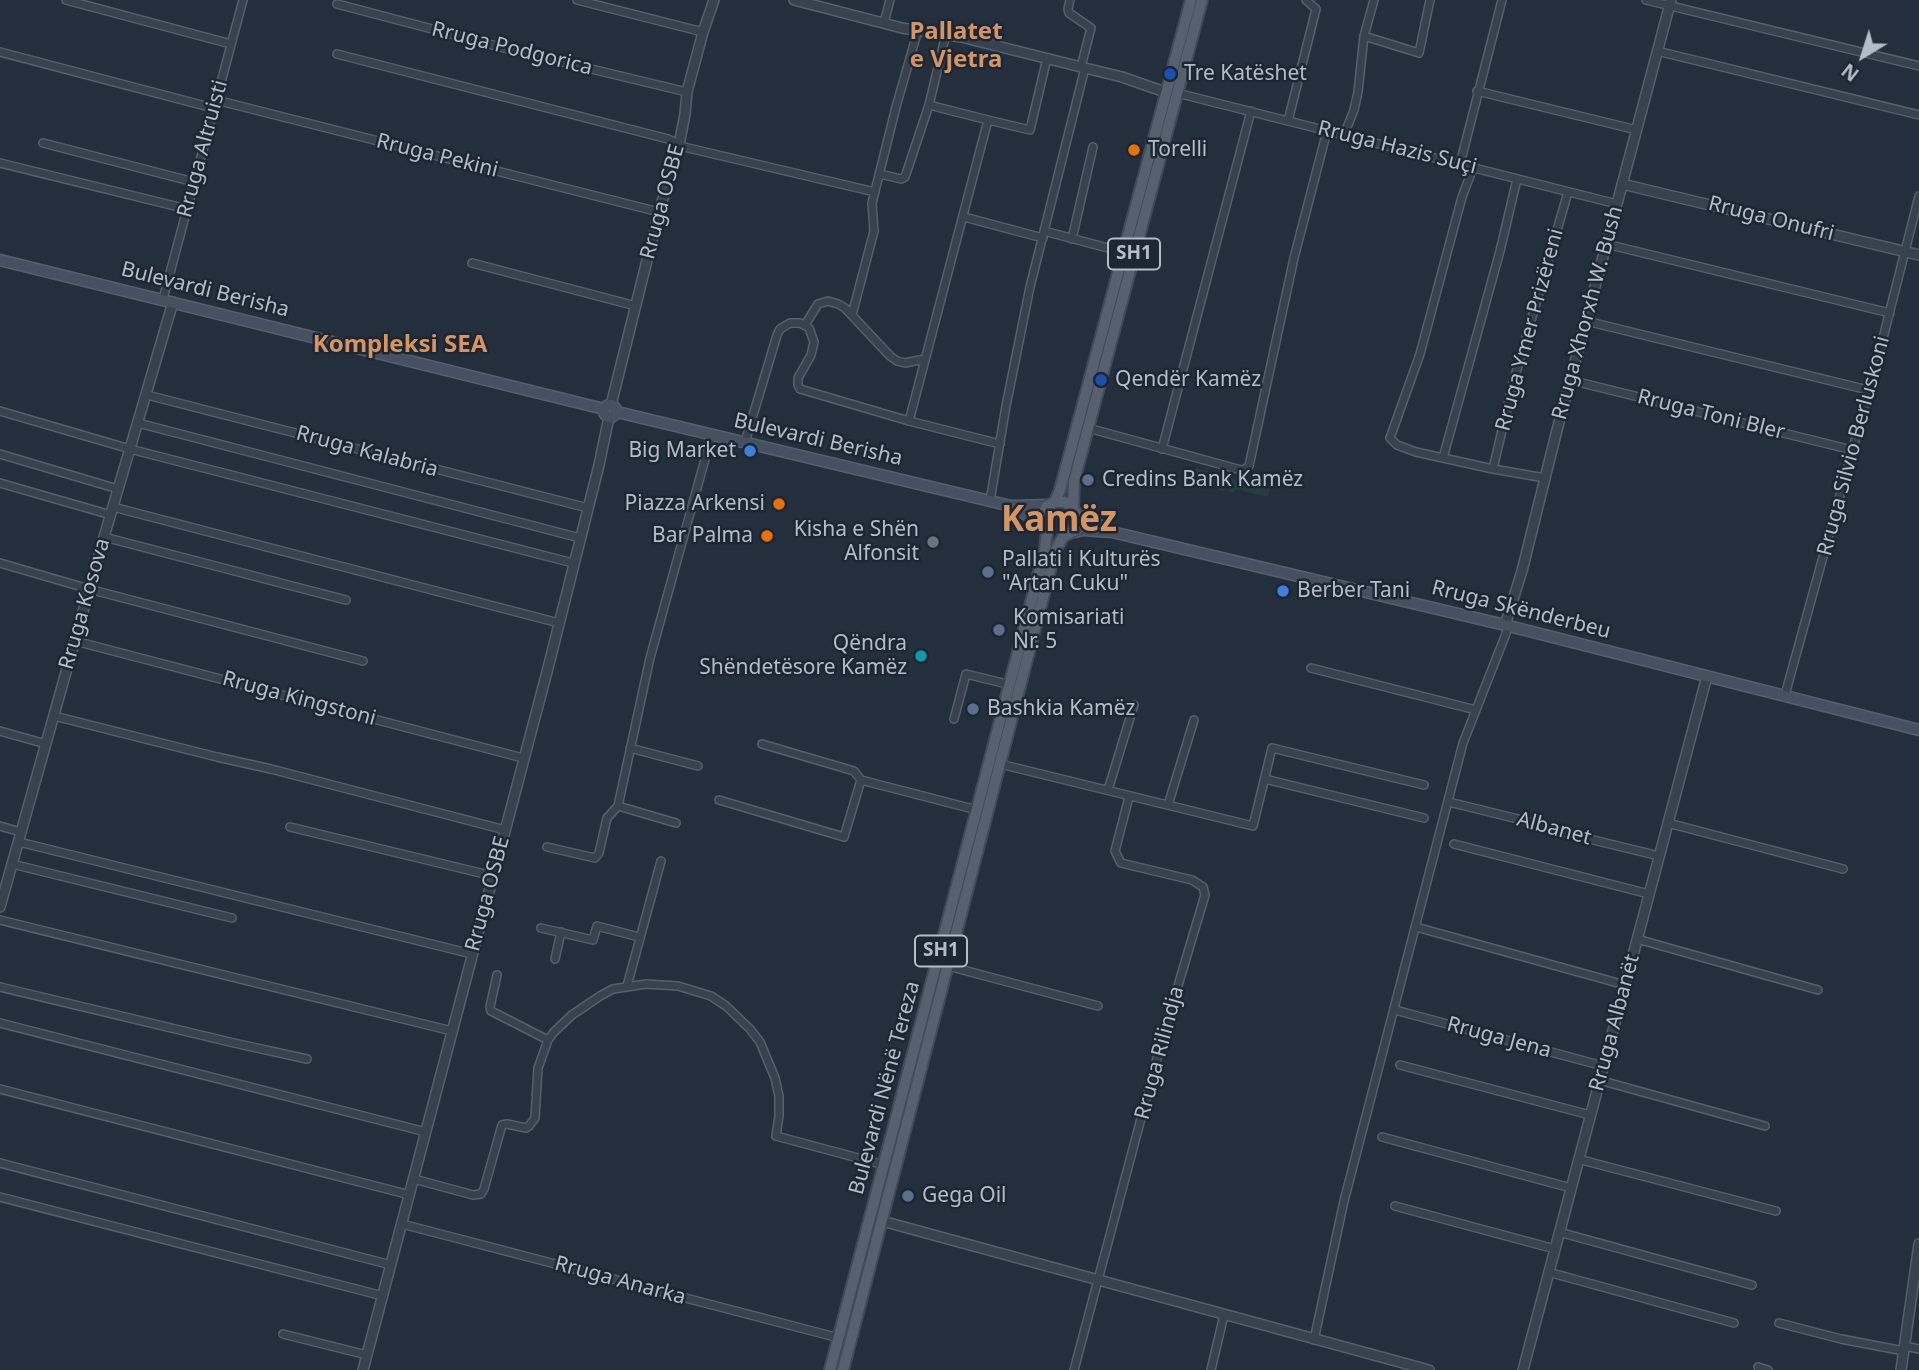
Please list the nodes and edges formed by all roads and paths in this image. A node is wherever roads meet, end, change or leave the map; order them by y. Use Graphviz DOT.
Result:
graph roads {
  1 [pos="66,0"];
  2 [pos="243,0"];
  3 [pos="576,0"];
  4 [pos="713,0"];
  5 [pos="794,0"];
  6 [pos="890,0"];
  7 [pos="1070,0"];
  8 [pos="1191,0"];
  9 [pos="1202,0"];
  10 [pos="1306,0"];
  11 [pos="1374,0"];
  12 [pos="1430,0"];
  13 [pos="1502,0"];
  14 [pos="1646,0"];
  15 [pos="1670,3"];
  16 [pos="337,4"];
  17 [pos="884,23"];
  18 [pos="918,30"];
  19 [pos="703,32"];
  20 [pos="946,34"];
  21 [pos="1364,36"];
  22 [pos="231,44"];
  23 [pos="1657,51"];
  24 [pos="0,52"];
  25 [pos="337,54"];
  26 [pos="1047,58"];
  27 [pos="1919,66"];
  28 [pos="1083,67"];
  29 [pos="1477,91"];
  30 [pos="687,92"];
  31 [pos="1171,93"];
  32 [pos="214,104"];
  33 [pos="929,105"];
  34 [pos="1251,111"];
  35 [pos="1919,115"];
  36 [pos="988,120"];
  37 [pos="1288,121"];
  38 [pos="1637,130"];
  39 [pos="1327,131"];
  40 [pos="1344,135"];
  41 [pos="43,143"];
  42 [pos="679,145"];
  43 [pos="1093,147"];
  44 [pos="0,163"];
  45 [pos="1460,164"];
  46 [pos="1473,167"];
  47 [pos="880,174"];
  48 [pos="1517,178"];
  49 [pos="194,182"];
  50 [pos="1622,184"];
  51 [pos="875,192"];
  52 [pos="1568,192"];
  53 [pos="1919,196"];
  54 [pos="1617,204"];
  55 [pos="187,209"];
  56 [pos="659,212"];
  57 [pos="964,217"];
  58 [pos="1044,235"];
  59 [pos="1072,239"];
  60 [pos="1606,244"];
  61 [pos="1123,252"];
  62 [pos="1906,252"];
  63 [pos="1919,255"];
  64 [pos="0,260"];
  65 [pos="472,263"];
  66 [pos="168,300"];
  67 [pos="636,306"];
  68 [pos="1890,313"];
  69 [pos="852,315"];
  70 [pos="1586,321"];
  71 [pos="805,325"];
  72 [pos="925,359"];
  73 [pos="1570,380"];
  74 [pos="1868,390"];
  75 [pos="147,395"];
  76 [pos="0,411"];
  77 [pos="610,411"];
  78 [pos="909,421"];
  79 [pos="138,423"];
  80 [pos="1088,428"];
  81 [pos="712,434"];
  82 [pos="745,442"];
  83 [pos="1000,444"];
  84 [pos="130,449"];
  85 [pos="1162,449"];
  86 [pos="1852,450"];
  87 [pos="0,454"];
  88 [pos="1443,458"];
  89 [pos="1493,469"];
  90 [pos="1545,478"];
  91 [pos="0,483"];
  92 [pos="118,489"];
  93 [pos="990,500"];
  94 [pos="1051,504"];
  95 [pos="1011,506"];
  96 [pos="588,509"];
  97 [pos="1075,510"];
  98 [pos="112,511"];
  99 [pos="1045,528"];
  100 [pos="1112,532"];
  101 [pos="1066,535"];
  102 [pos="104,537"];
  103 [pos="580,538"];
  104 [pos="0,564"];
  105 [pos="573,564"];
  106 [pos="89,589"];
  107 [pos="346,600"];
  108 [pos="559,623"];
  109 [pos="1507,626"];
  110 [pos="75,641"];
  111 [pos="363,661"];
  112 [pos="1311,668"];
  113 [pos="1707,676"];
  114 [pos="1011,685"];
  115 [pos="1786,695"];
  116 [pos="1134,705"];
  117 [pos="1476,710"];
  118 [pos="54,716"];
  119 [pos="954,719"];
  120 [pos="1194,720"];
  121 [pos="1919,730"];
  122 [pos="0,731"];
  123 [pos="47,744"];
  124 [pos="762,744"];
  125 [pos="630,748"];
  126 [pos="523,758"];
  127 [pos="995,763"];
  128 [pos="698,766"];
  129 [pos="1265,779"];
  130 [pos="862,780"];
  131 [pos="1424,785"];
  132 [pos="1108,790"];
  133 [pos="1129,797"];
  134 [pos="719,800"];
  135 [pos="1449,802"];
  136 [pos="1168,805"];
  137 [pos="618,806"];
  138 [pos="977,810"];
  139 [pos="1424,818"];
  140 [pos="1668,822"];
  141 [pos="677,823"];
  142 [pos="0,826"];
  143 [pos="290,827"];
  144 [pos="505,830"];
  145 [pos="20,837"];
  146 [pos="1454,844"];
  147 [pos="547,847"];
  148 [pos="1659,856"];
  149 [pos="661,861"];
  150 [pos="12,864"];
  151 [pos="1843,869"];
  152 [pos="493,876"];
  153 [pos="2,891"];
  154 [pos="1649,894"];
  155 [pos="0,907"];
  156 [pos="232,918"];
  157 [pos="0,920"];
  158 [pos="1416,927"];
  159 [pos="541,928"];
  160 [pos="561,932"];
  161 [pos="639,937"];
  162 [pos="1637,939"];
  163 [pos="472,954"];
  164 [pos="555,959"];
  165 [pos="948,966"];
  166 [pos="496,975"];
  167 [pos="1625,985"];
  168 [pos="627,986"];
  169 [pos="0,987"];
  170 [pos="1818,990"];
  171 [pos="1098,1006"];
  172 [pos="1395,1010"];
  173 [pos="0,1023"];
  174 [pos="452,1031"];
  175 [pos="548,1040"];
  176 [pos="307,1059"];
  177 [pos="1400,1065"];
  178 [pos="1603,1066"];
  179 [pos="1599,1080"];
  180 [pos="0,1088"];
  181 [pos="1590,1115"];
  182 [pos="1765,1126"];
  183 [pos="426,1132"];
  184 [pos="1381,1137"];
  185 [pos="1578,1159"];
  186 [pos="0,1163"];
  187 [pos="884,1165"];
  188 [pos="414,1179"];
  189 [pos="1571,1188"];
  190 [pos="410,1195"];
  191 [pos="0,1197"];
  192 [pos="1395,1206"];
  193 [pos="1776,1212"];
  194 [pos="882,1221"];
  195 [pos="402,1224"];
  196 [pos="1559,1232"];
  197 [pos="1919,1244"];
  198 [pos="1555,1249"];
  199 [pos="391,1265"];
  200 [pos="1548,1272"];
  201 [pos="1098,1280"];
  202 [pos="1752,1285"];
  203 [pos="383,1296"];
  204 [pos="1224,1315"];
  205 [pos="1734,1323"];
  206 [pos="1779,1323"];
  207 [pos="284,1334"];
  208 [pos="839,1338"];
  209 [pos="1314,1340"];
  210 [pos="1905,1349"];
  211 [pos="1919,1349"];
  212 [pos="368,1355"];
  213 [pos="1758,1367"];
  214 [pos="363,1370"];
  215 [pos="830,1370"];
  216 [pos="843,1370"];
  217 [pos="1074,1370"];
  218 [pos="1211,1370"];
  219 [pos="1429,1370"];
  220 [pos="1523,1370"];
  221 [pos="1768,1370"];
  222 [pos="1901,1370"];
  1 -- 22 [label="street"];
  2 -- 22 [label="street, Rruga Altruisti"];
  3 -- 19 [label="street"];
  4 -- 19 [label="street, Rruga OSBE"];
  5 -- 17 [label="street"];
  6 -- 17 [label="street"];
  7 -- 28 [label="street"];
  8 -- 31 [label="main road, Bulevardi Nënë Tereza / SH1"];
  9 -- 31 [label="main road, Bulevardi Nënë Tereza / SH1"];
  10 -- 37 [label="street"];
  11 -- 21 [label="street"];
  12 -- 21 [label="street"];
  13 -- 29 [label="street"];
  14 -- 15 [label="street"];
  15 -- 23 [label="street, Rruga Xhorxh W. Bush"];
  15 -- 27 [label="street"];
  16 -- 30 [label="street, Rruga Podgorica"];
  17 -- 18 [label="street"];
  18 -- 20 [label="street"];
  18 -- 47 [label="street"];
  19 -- 30 [label="street, Rruga OSBE"];
  20 -- 26 [label="street"];
  20 -- 33 [label="street"];
  21 -- 40 [label="street"];
  22 -- 32 [label="street, Rruga Altruisti"];
  23 -- 35 [label="street"];
  23 -- 38 [label="street, Rruga Xhorxh W. Bush"];
  24 -- 32 [label="street, Rruga Pekini"];
  25 -- 42 [label="street"];
  26 -- 28 [label="street"];
  26 -- 36 [label="street"];
  28 -- 31 [label="street"];
  28 -- 58 [label="street"];
  29 -- 38 [label="street"];
  29 -- 45 [label="street"];
  30 -- 42 [label="street, Rruga OSBE"];
  31 -- 34 [label="street, Rruga Hazis Suçi"];
  31 -- 61 [label="main road, Bulevardi Nënë Tereza / SH1"];
  31 -- 80 [label="main road, Bulevardi Nënë Tereza / SH1"];
  32 -- 49 [label="street, Rruga Altruisti"];
  32 -- 56 [label="street, Rruga Pekini"];
  33 -- 36 [label="street"];
  33 -- 47 [label="street"];
  34 -- 37 [label="street, Rruga Hazis Suçi"];
  34 -- 85 [label="street"];
  36 -- 57 [label="street"];
  37 -- 39 [label="street, Rruga Hazis Suçi"];
  38 -- 50 [label="street, Rruga Xhorxh W. Bush"];
  39 -- 40 [label="street, Rruga Hazis Suçi"];
  39 -- 85 [label="street"];
  40 -- 45 [label="street, Rruga Hazis Suçi"];
  41 -- 49 [label="street"];
  42 -- 51 [label="street"];
  42 -- 56 [label="street, Rruga OSBE"];
  43 -- 59 [label="street"];
  44 -- 55 [label="street"];
  45 -- 46 [label="street, Rruga Hazis Suçi"];
  46 -- 48 [label="street, Rruga Hazis Suçi"];
  46 -- 88 [label="street"];
  47 -- 51 [label="street"];
  48 -- 52 [label="street, Rruga Hazis Suçi"];
  48 -- 88 [label="street"];
  49 -- 55 [label="street, Rruga Altruisti"];
  50 -- 54 [label="street, Rruga Xhorxh W. Bush"];
  50 -- 62 [label="street, Rruga Onufri"];
  51 -- 69 [label="street"];
  52 -- 54 [label="street, Rruga Hazis Suçi"];
  52 -- 89 [label="street, Rruga Ymer Prizëreni"];
  53 -- 62 [label="street, Rruga Silvio Berluskoni"];
  54 -- 60 [label="street, Rruga Xhorxh W. Bush"];
  55 -- 66 [label="street, Rruga Altruisti"];
  56 -- 67 [label="street, Rruga OSBE"];
  57 -- 58 [label="street"];
  57 -- 72 [label="street"];
  58 -- 59 [label="street"];
  58 -- 83 [label="street"];
  59 -- 61 [label="street"];
  60 -- 68 [label="street"];
  60 -- 70 [label="street, Rruga Xhorxh W. Bush"];
  61 -- 94 [label="main road, Bulevardi Nënë Tereza / SH1"];
  62 -- 63 [label="street, Rruga Onufri"];
  62 -- 68 [label="street, Rruga Silvio Berluskoni"];
  64 -- 66 [label="main road, Bulevardi Berisha"];
  65 -- 67 [label="street"];
  66 -- 75 [label="street, Rruga Kosova"];
  66 -- 77 [label="main road, Bulevardi Berisha"];
  67 -- 77 [label="street, Rruga OSBE"];
  68 -- 74 [label="street, Rruga Silvio Berluskoni"];
  69 -- 71 [label="street"];
  69 -- 72 [label="street"];
  70 -- 73 [label="street, Rruga Xhorxh W. Bush"];
  70 -- 74 [label="street"];
  71 -- 78 [label="street"];
  71 -- 82 [label="street"];
  72 -- 78 [label="street"];
  73 -- 86 [label="street, Rruga Toni Bler"];
  73 -- 90 [label="street, Rruga Xhorxh W. Bush"];
  74 -- 86 [label="street, Rruga Silvio Berluskoni"];
  75 -- 79 [label="street, Rruga Kosova"];
  75 -- 96 [label="street, Rruga Kalabria"];
  76 -- 84 [label="street"];
  77 -- 81 [label="main road, Bulevardi Berisha"];
  77 -- 96 [label="street, Rruga OSBE"];
  78 -- 83 [label="street"];
  79 -- 84 [label="street, Rruga Kosova"];
  79 -- 103 [label="street"];
  80 -- 85 [label="street"];
  80 -- 97 [label="main road, Bulevardi Nënë Tereza / SH1"];
  81 -- 82 [label="main road, Bulevardi Berisha"];
  81 -- 125 [label="street"];
  82 -- 93 [label="main road, Bulevardi Berisha"];
  83 -- 93 [label="street"];
  84 -- 92 [label="street, Rruga Kosova"];
  84 -- 105 [label="street"];
  86 -- 115 [label="street, Rruga Silvio Berluskoni"];
  87 -- 92 [label="street"];
  88 -- 89 [label="street"];
  89 -- 90 [label="street"];
  90 -- 109 [label="street, Rruga Xhorxh W. Bush"];
  91 -- 98 [label="street"];
  92 -- 98 [label="street, Rruga Kosova"];
  93 -- 95 [label="main road, Bulevardi Berisha"];
  94 -- 95 [label="main road, Bulevardi Berisha"];
  94 -- 97 [label="main road"];
  94 -- 99 [label="main road, Bulevardi Nënë Tereza / SH1"];
  95 -- 99 [label="main road, Bulevardi Berisha"];
  96 -- 103 [label="street, Rruga OSBE"];
  97 -- 100 [label="main road, Rruga Skënderbeu"];
  97 -- 101 [label="main road, Bulevardi Nënë Tereza / SH1"];
  98 -- 102 [label="street, Rruga Kosova"];
  98 -- 108 [label="street"];
  99 -- 101 [label="main road"];
  99 -- 114 [label="main road, Bulevardi Nënë Tereza / SH1"];
  100 -- 101 [label="main road, Rruga Skënderbeu"];
  100 -- 109 [label="main road, Rruga Skënderbeu"];
  101 -- 127 [label="main road, Bulevardi Nënë Tereza / SH1"];
  102 -- 106 [label="street, Rruga Kosova"];
  102 -- 107 [label="street"];
  103 -- 105 [label="street, Rruga OSBE"];
  104 -- 106 [label="street"];
  105 -- 108 [label="street, Rruga OSBE"];
  106 -- 110 [label="street, Rruga Kosova"];
  106 -- 111 [label="street"];
  108 -- 126 [label="street, Rruga OSBE"];
  109 -- 113 [label="main road, Rruga Skënderbeu"];
  109 -- 117 [label="street"];
  110 -- 118 [label="street, Rruga Kosova"];
  110 -- 126 [label="street, Rruga Kingstoni"];
  112 -- 117 [label="street"];
  113 -- 115 [label="main road, Rruga Skënderbeu"];
  113 -- 140 [label="street, Rruga Albanët"];
  114 -- 119 [label="street"];
  114 -- 127 [label="main road, Bulevardi Nënë Tereza / SH1"];
  115 -- 121 [label="main road, Rruga Skënderbeu"];
  116 -- 132 [label="street"];
  117 -- 135 [label="street"];
  118 -- 123 [label="street, Rruga Kosova"];
  118 -- 144 [label="street"];
  120 -- 136 [label="street"];
  122 -- 123 [label="street"];
  123 -- 145 [label="street, Rruga Kosova"];
  124 -- 130 [label="street"];
  125 -- 128 [label="street"];
  125 -- 137 [label="street"];
  126 -- 144 [label="street, Rruga OSBE"];
  127 -- 132 [label="street"];
  127 -- 138 [label="main road, Bulevardi Nënë Tereza / SH1"];
  127 -- 165 [label="main road, Bulevardi Nënë Tereza / SH1"];
  129 -- 131 [label="street"];
  129 -- 136 [label="street"];
  129 -- 139 [label="street"];
  130 -- 134 [label="street"];
  130 -- 138 [label="street"];
  132 -- 133 [label="street"];
  133 -- 136 [label="street"];
  133 -- 201 [label="street, Rruga Rilindja"];
  135 -- 148 [label="street, Albanet"];
  135 -- 158 [label="street"];
  137 -- 141 [label="street"];
  137 -- 147 [label="street"];
  138 -- 187 [label="main road, Bulevardi Nënë Tereza / SH1"];
  140 -- 148 [label="street, Rruga Albanët"];
  140 -- 151 [label="street"];
  142 -- 145 [label="street"];
  143 -- 152 [label="street"];
  144 -- 152 [label="street, Rruga OSBE"];
  145 -- 150 [label="street, Rruga Kosova"];
  145 -- 163 [label="street"];
  146 -- 154 [label="street"];
  148 -- 154 [label="street, Rruga Albanët"];
  149 -- 161 [label="street"];
  150 -- 153 [label="street, Rruga Kosova"];
  150 -- 156 [label="street"];
  152 -- 163 [label="street, Rruga OSBE"];
  153 -- 155 [label="street, Rruga Kosova"];
  154 -- 162 [label="street, Rruga Albanët"];
  157 -- 174 [label="street"];
  158 -- 167 [label="street"];
  158 -- 172 [label="street"];
  159 -- 160 [label="street"];
  160 -- 161 [label="street"];
  160 -- 164 [label="street"];
  161 -- 168 [label="street"];
  162 -- 167 [label="street, Rruga Albanët"];
  162 -- 170 [label="street"];
  163 -- 174 [label="street, Rruga OSBE"];
  165 -- 171 [label="street"];
  165 -- 194 [label="main road, Bulevardi Nënë Tereza / SH1"];
  166 -- 175 [label="street"];
  167 -- 178 [label="street, Rruga Albanët"];
  168 -- 175 [label="street"];
  168 -- 187 [label="street"];
  169 -- 176 [label="street"];
  172 -- 178 [label="street, Rruga Jena"];
  172 -- 209 [label="street"];
  173 -- 183 [label="street"];
  174 -- 183 [label="street, Rruga OSBE"];
  175 -- 188 [label="street"];
  177 -- 181 [label="street"];
  178 -- 179 [label="street, Rruga Albanët"];
  179 -- 181 [label="street, Rruga Albanët"];
  179 -- 182 [label="street"];
  180 -- 190 [label="street"];
  181 -- 185 [label="street, Rruga Albanët"];
  183 -- 188 [label="street, Rruga OSBE"];
  184 -- 189 [label="street"];
  185 -- 189 [label="street, Rruga Albanët"];
  185 -- 193 [label="street"];
  186 -- 199 [label="street"];
  187 -- 208 [label="main road, Bulevardi Nënë Tereza / SH1"];
  188 -- 190 [label="street, Rruga OSBE"];
  189 -- 196 [label="street, Rruga Albanët"];
  190 -- 195 [label="street, Rruga OSBE"];
  191 -- 203 [label="street"];
  192 -- 198 [label="street"];
  194 -- 201 [label="street"];
  194 -- 216 [label="main road, Bulevardi Nënë Tereza / SH1"];
  195 -- 199 [label="street, Rruga OSBE"];
  195 -- 208 [label="street, Rruga Anarka"];
  196 -- 198 [label="street, Rruga Albanët"];
  196 -- 202 [label="street"];
  197 -- 210 [label="street"];
  198 -- 200 [label="street, Rruga Albanët"];
  199 -- 203 [label="street, Rruga OSBE"];
  200 -- 205 [label="street"];
  200 -- 220 [label="street, Rruga Albanët"];
  201 -- 204 [label="street"];
  201 -- 217 [label="street, Rruga Rilindja"];
  203 -- 212 [label="street, Rruga OSBE"];
  204 -- 209 [label="street"];
  204 -- 218 [label="street"];
  206 -- 210 [label="street"];
  207 -- 212 [label="street"];
  208 -- 215 [label="main road, Bulevardi Nënë Tereza / SH1"];
  209 -- 219 [label="street"];
  210 -- 211 [label="street"];
  210 -- 222 [label="street"];
  212 -- 214 [label="street, Rruga OSBE"];
  213 -- 221 [label="street"];
}
